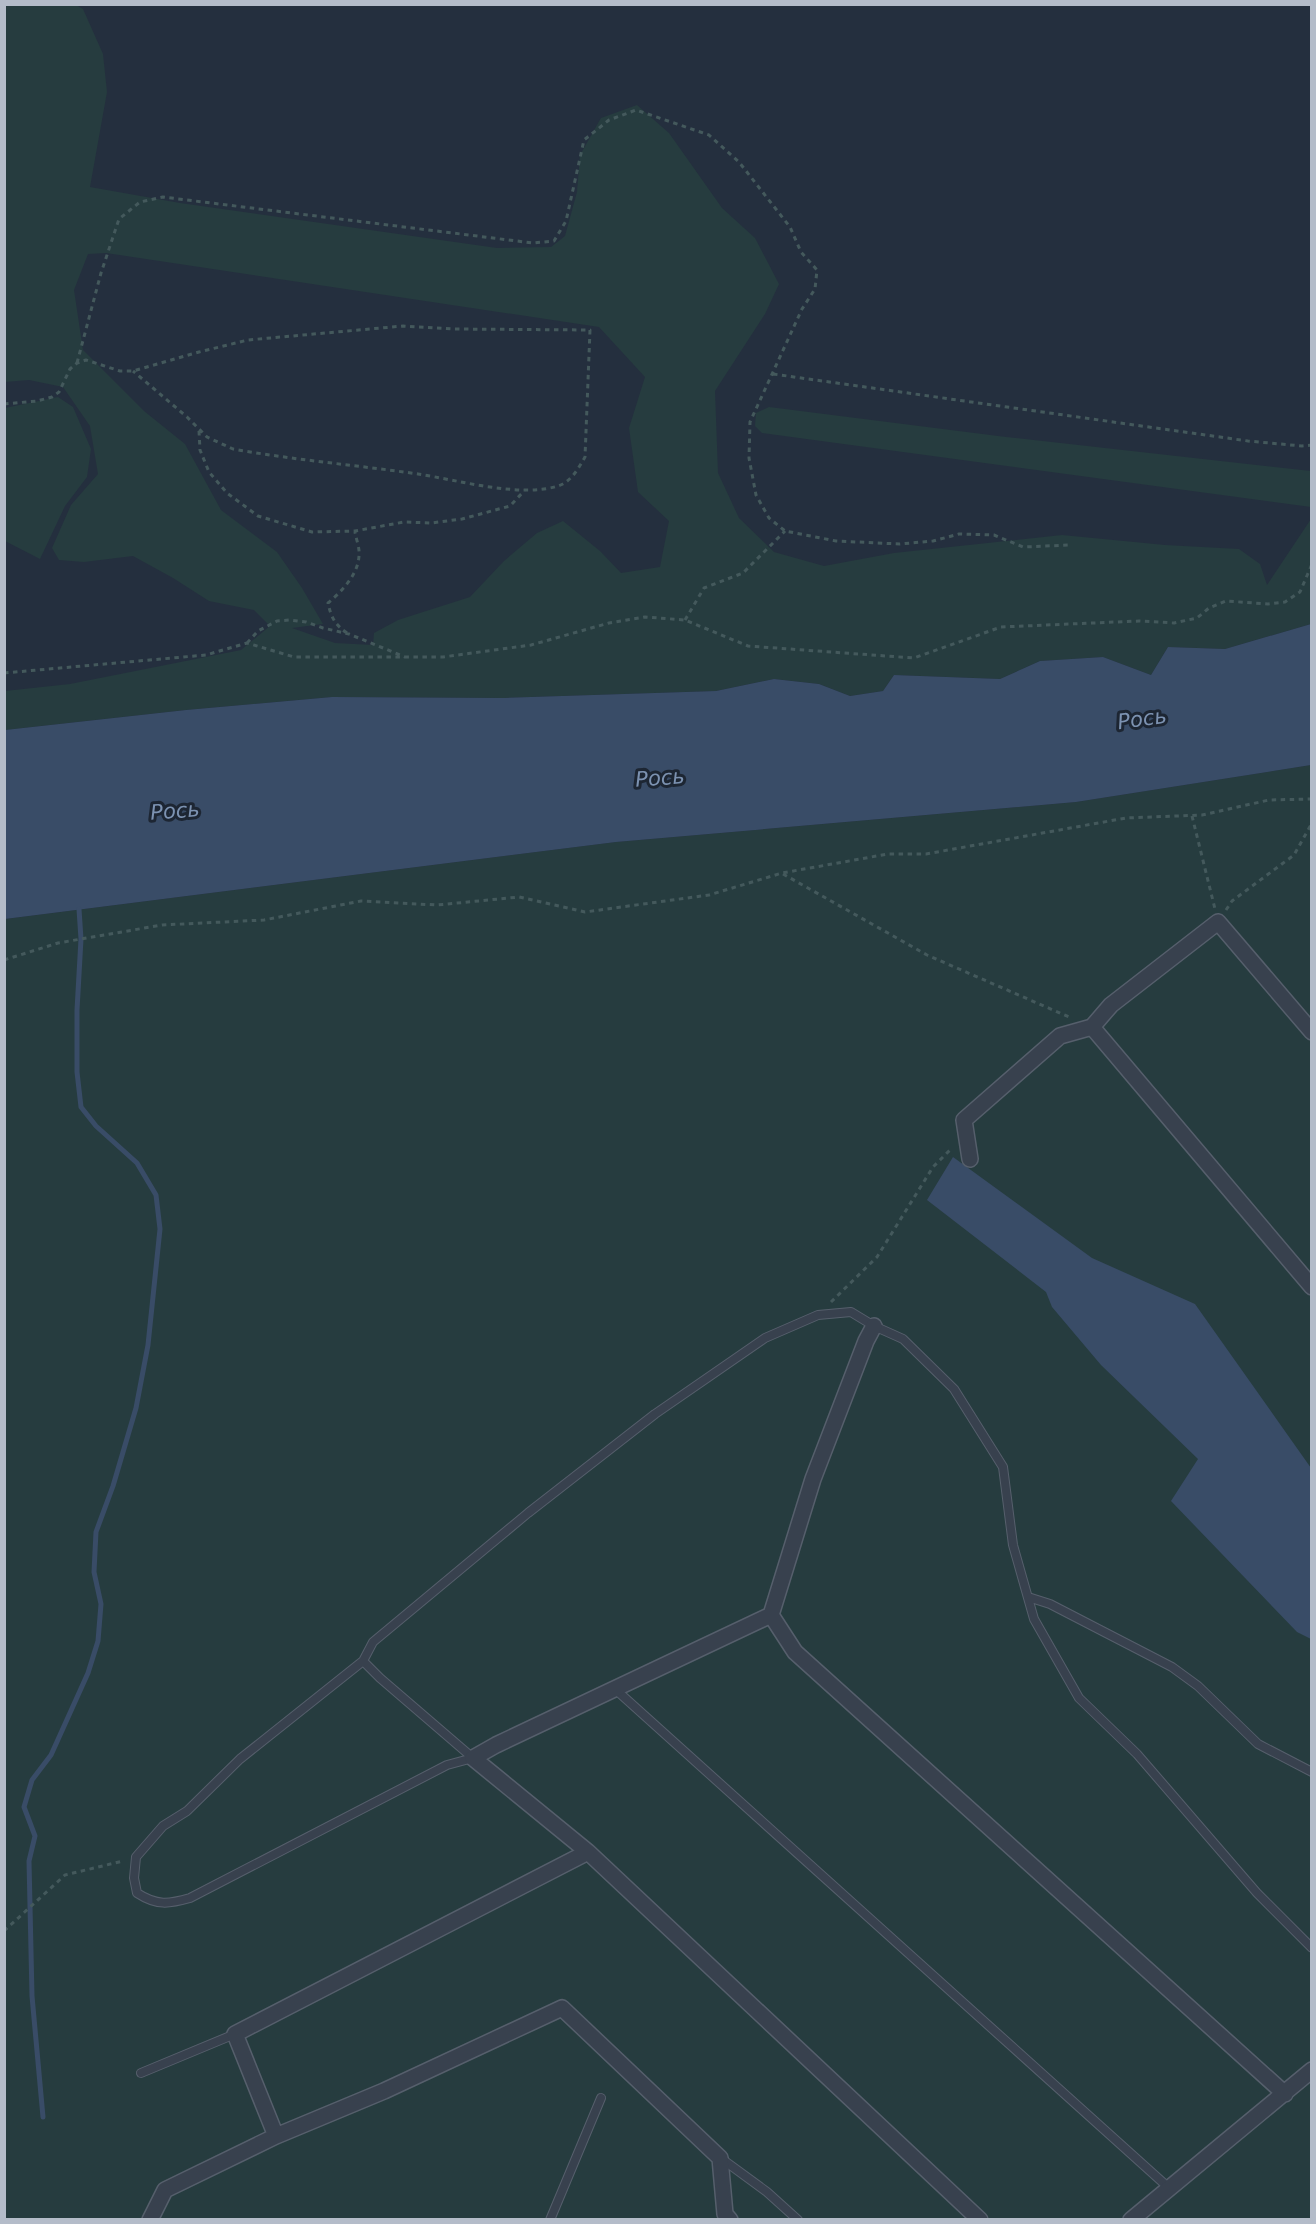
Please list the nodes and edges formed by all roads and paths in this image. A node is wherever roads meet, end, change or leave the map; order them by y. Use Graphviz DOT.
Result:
graph roads {
  1 [pos="78,363"];
  2 [pos="133,371"];
  3 [pos="773,374"];
  4 [pos="4,404"];
  5 [pos="199,429"];
  6 [pos="1311,445"];
  7 [pos="525,490"];
  8 [pos="355,531"];
  9 [pos="785,531"];
  10 [pos="1070,545"];
  11 [pos="1311,564"];
  12 [pos="685,620"];
  13 [pos="349,634"];
  14 [pos="247,643"];
  15 [pos="408,658"];
  16 [pos="4,674"];
  17 [pos="1311,799"];
  18 [pos="1192,816"];
  19 [pos="1311,822"];
  20 [pos="782,873"];
  21 [pos="1218,922"];
  22 [pos="4,960"];
  23 [pos="1092,1027"];
  24 [pos="1311,1032"];
  25 [pos="966,1134"];
  26 [pos="970,1159"];
  27 [pos="1311,1287"];
  28 [pos="818,1315"];
  29 [pos="874,1326"];
  30 [pos="1028,1597"];
  31 [pos="771,1616"];
  32 [pos="363,1661"];
  33 [pos="615,1689"];
  34 [pos="473,1758"];
  35 [pos="1311,1772"];
  36 [pos="588,1852"];
  37 [pos="136,1857"];
  38 [pos="4,1931"];
  39 [pos="1311,1948"];
  40 [pos="235,2034"];
  41 [pos="1311,2070"];
  42 [pos="141,2073"];
  43 [pos="1285,2094"];
  44 [pos="601,2098"];
  45 [pos="276,2136"];
  46 [pos="720,2158"];
  47 [pos="1169,2188"];
  48 [pos="150,2220"];
  49 [pos="550,2220"];
  50 [pos="730,2220"];
  51 [pos="798,2220"];
  52 [pos="980,2220"];
  53 [pos="1131,2220"];
  1 -- 2 [label="path"];
  1 -- 3 [label="path"];
  1 -- 4 [label="path"];
  2 -- 5 [label="path"];
  2 -- 7 [label="path"];
  3 -- 6 [label="path"];
  3 -- 9 [label="path"];
  5 -- 7 [label="path"];
  5 -- 8 [label="path"];
  7 -- 8 [label="path"];
  8 -- 13 [label="path"];
  9 -- 10 [label="path"];
  9 -- 12 [label="path"];
  11 -- 12 [label="path"];
  12 -- 15 [label="path"];
  13 -- 14 [label="path"];
  13 -- 15 [label="path"];
  14 -- 15 [label="path"];
  14 -- 16 [label="path"];
  17 -- 18 [label="path"];
  18 -- 20 [label="path"];
  18 -- 21 [label="path"];
  19 -- 21 [label="path"];
  20 -- 22 [label="path"];
  20 -- 23 [label="path"];
  21 -- 23 [label="street"];
  21 -- 24 [label="street"];
  23 -- 25 [label="street"];
  23 -- 27 [label="street"];
  25 -- 26 [label="street"];
  25 -- 28 [label="path"];
  28 -- 29 [label="lane"];
  28 -- 32 [label="lane"];
  29 -- 30 [label="lane"];
  29 -- 31 [label="street"];
  30 -- 35 [label="lane"];
  30 -- 39 [label="lane"];
  31 -- 33 [label="street"];
  31 -- 43 [label="street"];
  32 -- 34 [label="lane"];
  32 -- 37 [label="lane"];
  33 -- 34 [label="street"];
  33 -- 47 [label="lane"];
  34 -- 36 [label="street"];
  34 -- 37 [label="lane"];
  36 -- 40 [label="street"];
  36 -- 52 [label="street"];
  37 -- 38 [label="path"];
  40 -- 42 [label="lane"];
  40 -- 45 [label="street"];
  41 -- 43 [label="street"];
  43 -- 47 [label="street"];
  44 -- 49 [label="lane"];
  45 -- 46 [label="street"];
  45 -- 48 [label="street"];
  46 -- 50 [label="street"];
  46 -- 51 [label="lane"];
  47 -- 53 [label="street"];
}
